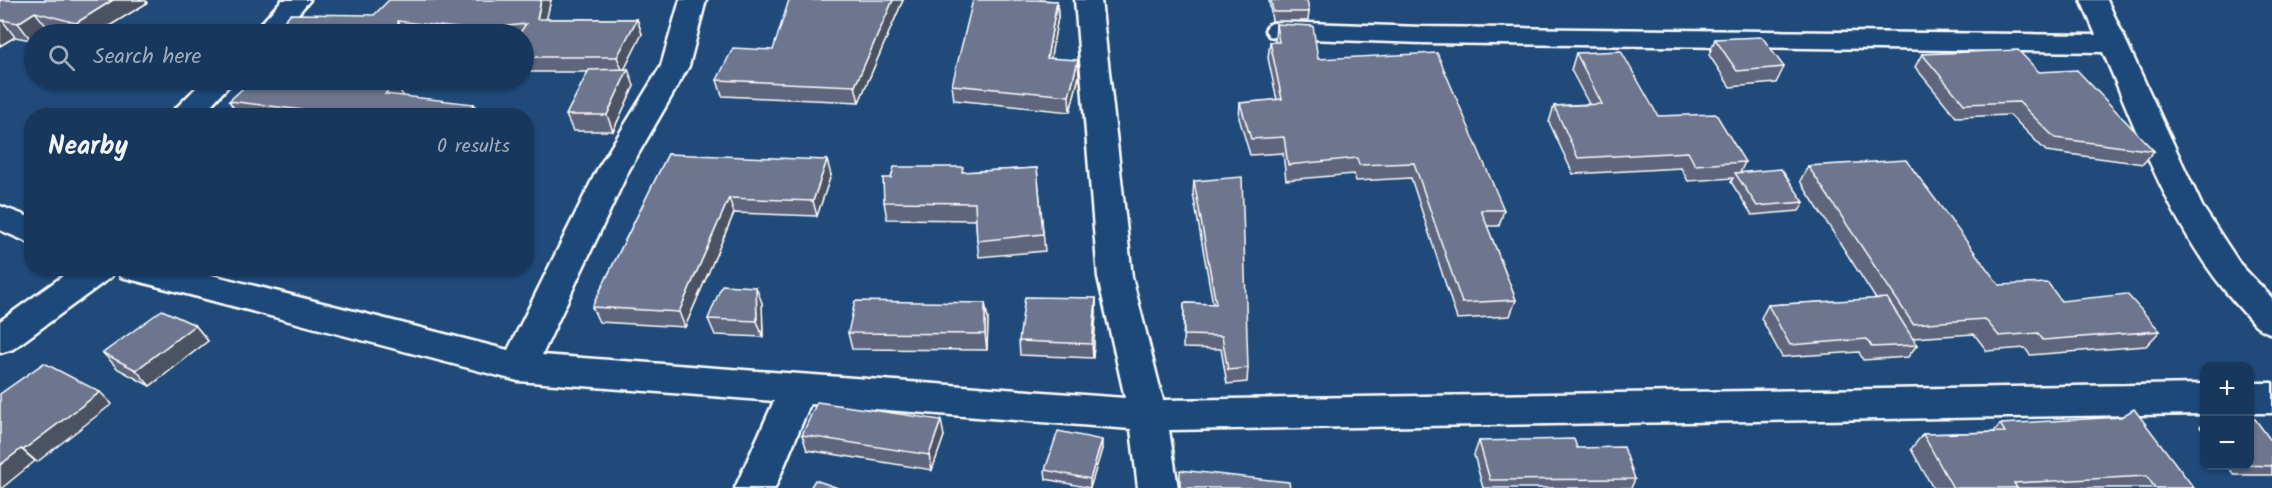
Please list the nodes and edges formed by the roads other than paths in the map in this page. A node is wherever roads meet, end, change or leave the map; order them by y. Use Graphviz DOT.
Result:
graph roads {
  1 [pos="297,0"];
  2 [pos="693,0"];
  3 [pos="1088,0"];
  4 [pos="2094,0"];
  5 [pos="274,24"];
  6 [pos="1279,30"];
  7 [pos="2114,44"];
  8 [pos="210,90"];
  9 [pos="191,108"];
  10 [pos="0,217"];
  11 [pos="24,228"];
  12 [pos="88,276"];
  13 [pos="164,276"];
  14 [pos="2272,321"];
  15 [pos="0,339"];
  16 [pos="518,367"];
  17 [pos="798,389"];
  18 [pos="2200,399"];
  19 [pos="1148,415"];
  20 [pos="755,488"];
  21 [pos="1158,488"];
  1 -- 5 [label="street"];
  2 -- 16 [label="street"];
  3 -- 19 [label="street"];
  4 -- 7 [label="street"];
  6 -- 7 [label="street"];
  7 -- 14 [label="street"];
  8 -- 9 [label="street"];
  10 -- 11 [label="street"];
  12 -- 15 [label="street"];
  13 -- 16 [label="street"];
  16 -- 17 [label="street"];
  17 -- 19 [label="street"];
  17 -- 20 [label="street"];
  18 -- 19 [label="street"];
  19 -- 21 [label="street"];
}
